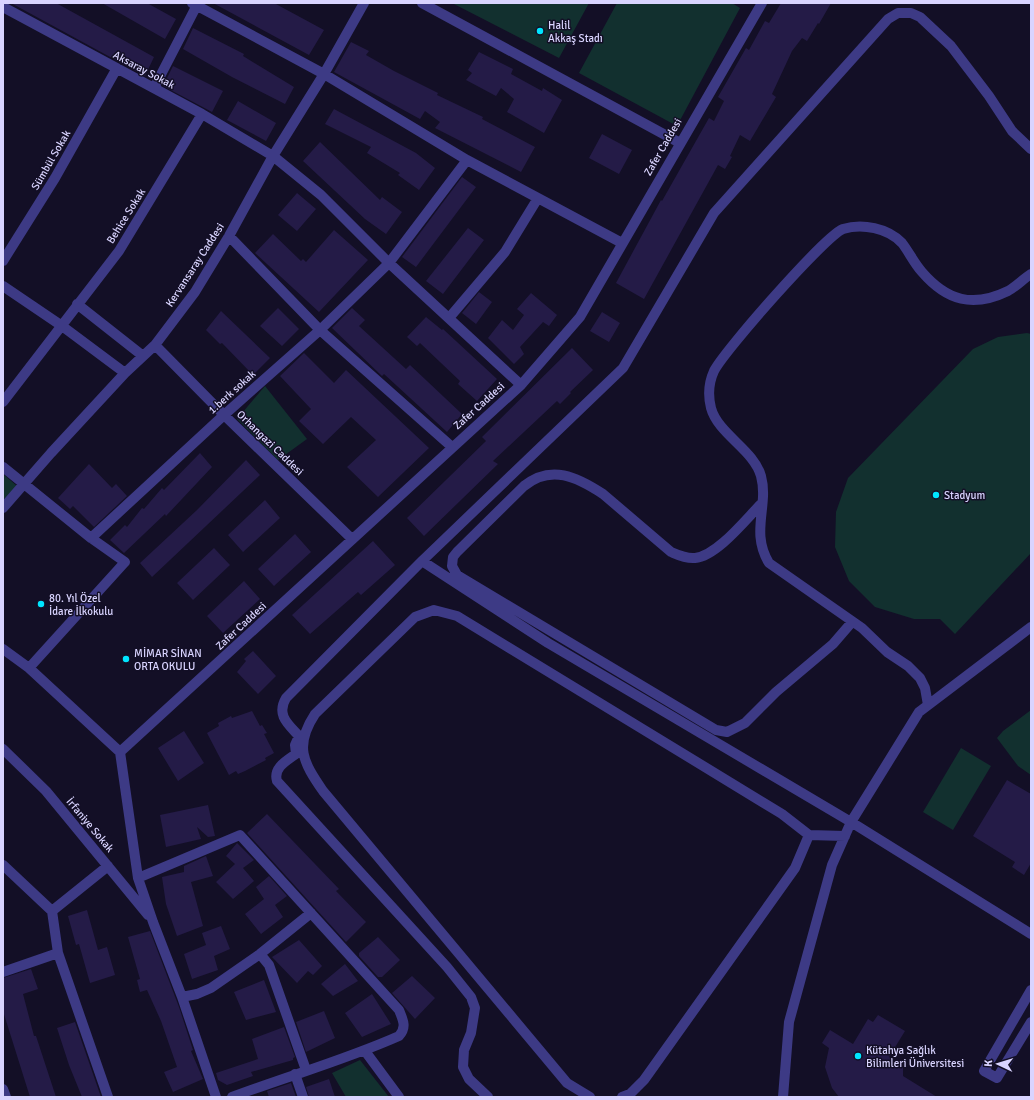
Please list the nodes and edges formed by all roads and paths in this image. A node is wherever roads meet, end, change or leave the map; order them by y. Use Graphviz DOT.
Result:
graph roads {
  1 [pos="364,3"];
  2 [pos="422,3"];
  3 [pos="762,3"];
  4 [pos="194,4"];
  5 [pos="3,7"];
  6 [pos="117,68"];
  7 [pos="324,74"];
  8 [pos="154,88"];
  9 [pos="202,114"];
  10 [pos="680,143"];
  11 [pos="1031,149"];
  12 [pos="273,156"];
  13 [pos="467,160"];
  14 [pos="538,198"];
  15 [pos="229,236"];
  16 [pos="622,243"];
  17 [pos="3,261"];
  18 [pos="389,263"];
  19 [pos="1031,274"];
  20 [pos="3,286"];
  21 [pos="77,304"];
  22 [pos="449,318"];
  23 [pos="62,326"];
  24 [pos="320,330"];
  25 [pos="155,345"];
  26 [pos="143,356"];
  27 [pos="125,373"];
  28 [pos="521,385"];
  29 [pos="3,402"];
  30 [pos="224,415"];
  31 [pos="452,447"];
  32 [pos="3,467"];
  33 [pos="24,483"];
  34 [pos="761,504"];
  35 [pos="3,508"];
  36 [pos="91,538"];
  37 [pos="352,539"];
  38 [pos="422,561"];
  39 [pos="852,622"];
  40 [pos="1031,627"];
  41 [pos="3,649"];
  42 [pos="29,668"];
  43 [pos="928,705"];
  44 [pos="3,749"];
  45 [pos="120,752"];
  46 [pos="851,822"];
  47 [pos="809,835"];
  48 [pos="845,836"];
  49 [pos="3,865"];
  50 [pos="108,866"];
  51 [pos="138,878"];
  52 [pos="52,911"];
  53 [pos="311,913"];
  54 [pos="152,922"];
  55 [pos="1031,934"];
  56 [pos="58,953"];
  57 [pos="260,954"];
  58 [pos="3,972"];
  59 [pos="1031,990"];
  60 [pos="182,997"];
  61 [pos="1031,1022"];
  62 [pos="365,1051"];
  63 [pos="306,1070"];
  64 [pos="295,1074"];
  65 [pos="3,1089"];
  66 [pos="6,1097"];
  67 [pos="108,1097"];
  68 [pos="216,1097"];
  69 [pos="232,1097"];
  70 [pos="303,1097"];
  71 [pos="399,1097"];
  72 [pos="488,1097"];
  73 [pos="590,1097"];
  74 [pos="622,1097"];
  75 [pos="784,1097"];
  1 -- 7 [label="street, Kervansaray Caddesi"];
  2 -- 10 [label="street"];
  3 -- 10 [label="street, Zafer Caddesi"];
  4 -- 7 [label="street"];
  4 -- 8 [label="street"];
  5 -- 6 [label="street, Aksaray Sokak"];
  6 -- 8 [label="street, Aksaray Sokak"];
  6 -- 17 [label="street, Sümbül Sokak"];
  7 -- 12 [label="street, Kervansaray Caddesi"];
  7 -- 13 [label="street"];
  8 -- 9 [label="street, Aksaray Sokak"];
  9 -- 12 [label="street, Aksaray Sokak"];
  9 -- 21 [label="street, Behice Sokak"];
  10 -- 16 [label="street, Zafer Caddesi"];
  11 -- 38 [label="street"];
  12 -- 15 [label="street, Kervansaray Caddesi"];
  12 -- 18 [label="street, Aksaray Sokak"];
  13 -- 14 [label="street"];
  13 -- 18 [label="street, 1.berk sokak"];
  14 -- 16 [label="street"];
  14 -- 22 [label="street"];
  15 -- 24 [label="street"];
  15 -- 25 [label="street, Kervansaray Caddesi"];
  16 -- 28 [label="street, Zafer Caddesi"];
  18 -- 22 [label="street, Aksaray Sokak"];
  18 -- 24 [label="street, 1.berk sokak"];
  19 -- 34 [label="street"];
  20 -- 23 [label="street"];
  21 -- 23 [label="street, Behice Sokak"];
  21 -- 26 [label="street"];
  22 -- 28 [label="street, Aksaray Sokak"];
  23 -- 27 [label="street"];
  23 -- 29 [label="street, Behice Sokak"];
  24 -- 30 [label="street, 1.berk sokak"];
  24 -- 31 [label="street"];
  25 -- 26 [label="street, Kervansaray Caddesi"];
  25 -- 30 [label="street, Orhangazi Caddesi"];
  26 -- 27 [label="street, Kervansaray Caddesi"];
  27 -- 33 [label="street, Kervansaray Caddesi"];
  28 -- 31 [label="street, Zafer Caddesi"];
  30 -- 36 [label="street, 1.berk sokak"];
  30 -- 37 [label="street, Orhangazi Caddesi"];
  31 -- 37 [label="street, Zafer Caddesi"];
  32 -- 33 [label="street"];
  33 -- 35 [label="street, Kervansaray Caddesi"];
  33 -- 36 [label="street"];
  34 -- 39 [label="street"];
  34 -- 39 [label="street"];
  36 -- 42 [label="street"];
  37 -- 45 [label="street, Zafer Caddesi"];
  38 -- 46 [label="street"];
  38 -- 72 [label="street"];
  39 -- 43 [label="street"];
  40 -- 43 [label="street"];
  41 -- 42 [label="street"];
  42 -- 45 [label="street"];
  43 -- 46 [label="street"];
  44 -- 50 [label="street, İrfaniye Sokak"];
  45 -- 51 [label="street"];
  46 -- 48 [label="street"];
  46 -- 55 [label="street"];
  47 -- 48 [label="street"];
  47 -- 73 [label="street"];
  47 -- 74 [label="street"];
  48 -- 75 [label="street"];
  49 -- 52 [label="street"];
  50 -- 52 [label="street"];
  50 -- 54 [label="street, İrfaniye Sokak"];
  51 -- 53 [label="street"];
  51 -- 54 [label="street"];
  52 -- 56 [label="street"];
  53 -- 57 [label="street"];
  53 -- 62 [label="street"];
  54 -- 60 [label="street"];
  56 -- 58 [label="street"];
  56 -- 67 [label="street"];
  57 -- 60 [label="street"];
  57 -- 63 [label="street"];
  59 -- 61 [label="street"];
  60 -- 68 [label="street"];
  62 -- 63 [label="street"];
  62 -- 71 [label="street"];
  63 -- 64 [label="street"];
  64 -- 69 [label="street"];
  64 -- 70 [label="street"];
  65 -- 66 [label="street"];
}
